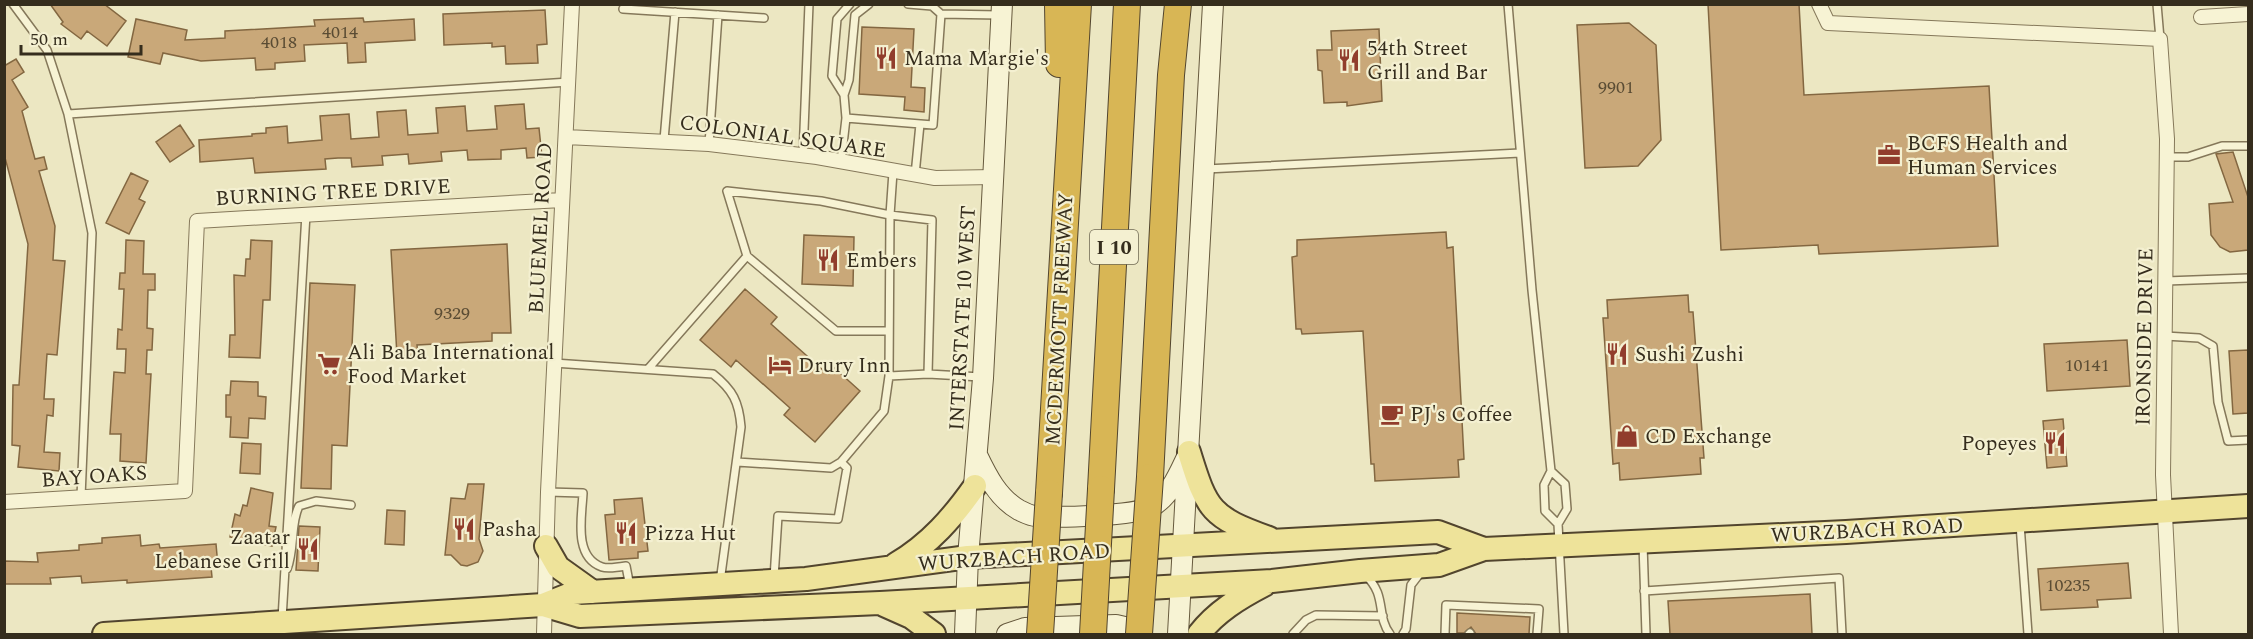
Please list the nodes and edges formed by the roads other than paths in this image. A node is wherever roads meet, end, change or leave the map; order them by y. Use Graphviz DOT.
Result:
graph roads {
  1 [pos="14,4"];
  2 [pos="572,4"];
  3 [pos="809,4"];
  4 [pos="850,4"];
  5 [pos="869,4"];
  6 [pos="908,4"];
  7 [pos="1058,4"];
  8 [pos="1078,4"];
  9 [pos="1126,4"];
  10 [pos="1178,4"];
  11 [pos="1213,4"];
  12 [pos="1508,4"];
  13 [pos="1819,4"];
  14 [pos="2157,4"];
  15 [pos="623,9"];
  16 [pos="1002,10"];
  17 [pos="675,12"];
  18 [pos="941,14"];
  19 [pos="2248,14"];
  20 [pos="717,15"];
  21 [pos="2201,17"];
  22 [pos="764,18"];
  23 [pos="2160,39"];
  24 [pos="569,82"];
  25 [pos="844,95"];
  26 [pos="68,114"];
  27 [pos="846,118"];
  28 [pos="920,124"];
  29 [pos="566,137"];
  30 [pos="664,140"];
  31 [pos="709,144"];
  32 [pos="2248,146"];
  33 [pos="1520,153"];
  34 [pos="803,155"];
  35 [pos="2167,157"];
  36 [pos="841,162"];
  37 [pos="1206,169"];
  38 [pos="893,172"];
  39 [pos="915,175"];
  40 [pos="994,177"];
  41 [pos="562,200"];
  42 [pos="306,214"];
  43 [pos="890,215"];
  44 [pos="747,256"];
  45 [pos="1063,257"];
  46 [pos="2248,278"];
  47 [pos="2166,281"];
  48 [pos="890,331"];
  49 [pos="2165,336"];
  50 [pos="554,363"];
  51 [pos="648,369"];
  52 [pos="928,374"];
  53 [pos="889,376"];
  54 [pos="983,378"];
  55 [pos="2248,440"];
  56 [pos="1190,452"];
  57 [pos="977,455"];
  58 [pos="737,462"];
  59 [pos="841,462"];
  60 [pos="1551,471"];
  61 [pos="975,486"];
  62 [pos="186,491"];
  63 [pos="548,492"];
  64 [pos="81,497"];
  65 [pos="4,502"];
  66 [pos="351,505"];
  67 [pos="2248,506"];
  68 [pos="2164,512"];
  69 [pos="2020,521"];
  70 [pos="1560,535"];
  71 [pos="1278,541"];
  72 [pos="1643,541"];
  73 [pos="546,546"];
  74 [pos="1183,546"];
  75 [pos="1484,549"];
  76 [pos="968,557"];
  77 [pos="1439,565"];
  78 [pos="892,566"];
  79 [pos="1360,571"];
  80 [pos="285,573"];
  81 [pos="774,581"];
  82 [pos="1272,581"];
  83 [pos="720,584"];
  84 [pos="1180,587"];
  85 [pos="630,590"];
  86 [pos="1644,591"];
  87 [pos="593,592"];
  88 [pos="965,597"];
  89 [pos="880,603"];
  90 [pos="543,605"];
  91 [pos="1383,616"];
  92 [pos="282,623"];
  93 [pos="104,634"];
  94 [pos="544,634"];
  95 [pos="934,634"];
  96 [pos="965,634"];
  97 [pos="1007,634"];
  98 [pos="1040,634"];
  99 [pos="1093,634"];
  100 [pos="1138,634"];
  101 [pos="1178,634"];
  102 [pos="1199,634"];
  103 [pos="1293,634"];
  104 [pos="1390,634"];
  105 [pos="1403,634"];
  106 [pos="1445,634"];
  107 [pos="1537,634"];
  108 [pos="1564,634"];
  109 [pos="1646,634"];
  110 [pos="1842,634"];
  111 [pos="2028,634"];
  112 [pos="2171,634"];
  1 -- 26 [label="lane"];
  2 -- 24 [label="street, BLUEMEL ROAD"];
  3 -- 34 [label="lane"];
  4 -- 25 [label="lane"];
  5 -- 25 [label="lane"];
  6 -- 18 [label="lane"];
  7 -- 45 [label="highway"];
  8 -- 45 [label="highway, MCDERMOTT FREEWAY / I 10"];
  9 -- 99 [label="highway, I 10, bridge"];
  10 -- 100 [label="highway, bridge"];
  11 -- 37 [label="main road"];
  12 -- 33 [label="lane"];
  13 -- 23 [label="street"];
  14 -- 23 [label="lane"];
  15 -- 17 [label="lane"];
  16 -- 18 [label="lane"];
  16 -- 40 [label="main road, INTERSTATE 10 WEST"];
  17 -- 20 [label="lane"];
  17 -- 30 [label="lane"];
  18 -- 28 [label="lane"];
  19 -- 21 [label="street"];
  20 -- 22 [label="lane"];
  20 -- 31 [label="lane"];
  23 -- 35 [label="street, IRONSIDE DRIVE"];
  24 -- 26 [label="lane"];
  24 -- 29 [label="street, BLUEMEL ROAD"];
  25 -- 27 [label="lane"];
  26 -- 64 [label="lane"];
  27 -- 28 [label="lane"];
  27 -- 36 [label="lane"];
  28 -- 39 [label="lane"];
  29 -- 30 [label="street, COLONIAL SQUARE"];
  29 -- 41 [label="street, BLUEMEL ROAD"];
  30 -- 31 [label="street, COLONIAL SQUARE"];
  31 -- 34 [label="street, COLONIAL SQUARE"];
  32 -- 35 [label="lane"];
  33 -- 37 [label="lane"];
  33 -- 60 [label="lane"];
  34 -- 36 [label="street, COLONIAL SQUARE"];
  35 -- 47 [label="street, IRONSIDE DRIVE"];
  36 -- 38 [label="street, COLONIAL SQUARE"];
  37 -- 56 [label="main road"];
  38 -- 39 [label="street, COLONIAL SQUARE"];
  38 -- 43 [label="lane"];
  39 -- 40 [label="street, COLONIAL SQUARE"];
  40 -- 54 [label="main road, INTERSTATE 10 WEST"];
  41 -- 42 [label="street, BURNING TREE DRIVE"];
  41 -- 50 [label="street, BLUEMEL ROAD"];
  42 -- 62 [label="street, BURNING TREE DRIVE"];
  42 -- 80 [label="lane"];
  43 -- 44 [label="lane"];
  43 -- 48 [label="lane"];
  43 -- 52 [label="lane"];
  44 -- 48 [label="lane"];
  44 -- 51 [label="lane"];
  45 -- 98 [label="highway, MCDERMOTT FREEWAY / I 10, bridge"];
  46 -- 47 [label="lane"];
  47 -- 49 [label="street, IRONSIDE DRIVE"];
  48 -- 53 [label="lane"];
  49 -- 55 [label="lane"];
  49 -- 68 [label="street, IRONSIDE DRIVE"];
  50 -- 51 [label="lane"];
  50 -- 63 [label="street, BLUEMEL ROAD"];
  51 -- 58 [label="lane"];
  52 -- 53 [label="lane"];
  52 -- 54 [label="lane"];
  53 -- 59 [label="lane"];
  54 -- 57 [label="main road, INTERSTATE 10 WEST"];
  56 -- 57 [label="main road"];
  56 -- 71 [label="main road"];
  56 -- 74 [label="main road"];
  57 -- 61 [label="main road, INTERSTATE 10 WEST"];
  58 -- 59 [label="lane"];
  58 -- 83 [label="lane"];
  59 -- 81 [label="lane"];
  60 -- 70 [label="lane"];
  60 -- 70 [label="lane"];
  61 -- 76 [label="main road, INTERSTATE 10 WEST"];
  61 -- 78 [label="main road"];
  62 -- 64 [label="street, BAY OAKS"];
  63 -- 73 [label="street, BLUEMEL ROAD"];
  63 -- 85 [label="lane"];
  64 -- 65 [label="street, BAY OAKS"];
  66 -- 80 [label="lane"];
  67 -- 68 [label="main road, WURZBACH ROAD"];
  68 -- 69 [label="main road, WURZBACH ROAD"];
  68 -- 112 [label="street, IRONSIDE DRIVE"];
  69 -- 72 [label="main road, WURZBACH ROAD"];
  69 -- 111 [label="lane"];
  70 -- 72 [label="main road, WURZBACH ROAD"];
  70 -- 75 [label="main road, WURZBACH ROAD"];
  70 -- 108 [label="lane"];
  71 -- 74 [label="main road, WURZBACH ROAD"];
  71 -- 75 [label="main road, WURZBACH ROAD"];
  72 -- 86 [label="lane"];
  73 -- 87 [label="main road"];
  73 -- 90 [label="street, BLUEMEL ROAD"];
  74 -- 76 [label="main road, WURZBACH ROAD"];
  74 -- 84 [label="main road"];
  75 -- 77 [label="main road, WURZBACH ROAD"];
  76 -- 78 [label="main road, WURZBACH ROAD"];
  76 -- 88 [label="main road, INTERSTATE 10 WEST"];
  77 -- 79 [label="main road, WURZBACH ROAD"];
  77 -- 105 [label="lane"];
  78 -- 81 [label="main road, WURZBACH ROAD"];
  79 -- 82 [label="main road, WURZBACH ROAD"];
  79 -- 91 [label="lane"];
  80 -- 92 [label="lane"];
  81 -- 83 [label="main road, WURZBACH ROAD"];
  82 -- 84 [label="main road, WURZBACH ROAD"];
  82 -- 102 [label="main road"];
  83 -- 85 [label="main road, WURZBACH ROAD"];
  84 -- 88 [label="main road, WURZBACH ROAD"];
  84 -- 101 [label="main road"];
  85 -- 87 [label="main road, WURZBACH ROAD"];
  86 -- 109 [label="lane"];
  86 -- 110 [label="lane"];
  87 -- 90 [label="main road, WURZBACH ROAD"];
  88 -- 89 [label="main road, WURZBACH ROAD"];
  88 -- 96 [label="main road, INTERSTATE 10 WEST"];
  89 -- 90 [label="main road, WURZBACH ROAD"];
  89 -- 95 [label="main road"];
  90 -- 92 [label="main road, WURZBACH ROAD"];
  90 -- 94 [label="street, BLUEMEL ROAD"];
  91 -- 103 [label="lane"];
  91 -- 104 [label="lane"];
  92 -- 93 [label="main road, WURZBACH ROAD"];
  97 -- 100 [label="main road"];
  106 -- 107 [label="lane"];
}
